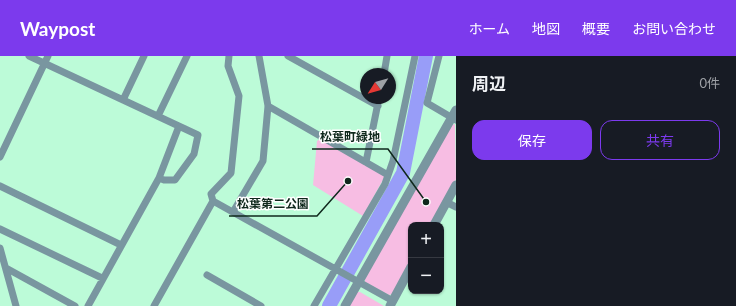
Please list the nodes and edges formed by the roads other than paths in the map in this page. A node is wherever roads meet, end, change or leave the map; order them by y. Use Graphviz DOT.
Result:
graph roads {
  1 [pos="29,56"];
  2 [pos="48,56"];
  3 [pos="144,56"];
  4 [pos="186,56"];
  5 [pos="229,56"];
  6 [pos="259,56"];
  7 [pos="288,56"];
  8 [pos="387,56"];
  9 [pos="415,56"];
  10 [pos="439,56"];
  11 [pos="45,64"];
  12 [pos="385,68"];
  13 [pos="123,100"];
  14 [pos="268,106"];
  15 [pos="378,106"];
  16 [pos="158,116"];
  17 [pos="455,116"];
  18 [pos="180,126"];
  19 [pos="0,157"];
  20 [pos="366,162"];
  21 [pos="388,175"];
  22 [pos="159,178"];
  23 [pos="456,185"];
  24 [pos="0,186"];
  25 [pos="213,201"];
  26 [pos="446,202"];
  27 [pos="456,207"];
  28 [pos="233,212"];
  29 [pos="436,222"];
  30 [pos="0,230"];
  31 [pos="121,245"];
  32 [pos="0,248"];
  33 [pos="6,268"];
  34 [pos="338,270"];
  35 [pos="408,273"];
  36 [pos="207,275"];
  37 [pos="102,278"];
  38 [pos="356,280"];
  39 [pos="391,304"];
  40 [pos="16,306"];
  41 [pos="75,306"];
  42 [pos="88,306"];
  43 [pos="154,306"];
  44 [pos="261,306"];
  45 [pos="314,306"];
  46 [pos="345,306"];
  1 -- 11 [label="street"];
  2 -- 11 [label="street"];
  3 -- 13 [label="street"];
  4 -- 16 [label="street"];
  5 -- 25 [label="street"];
  6 -- 14 [label="street"];
  7 -- 15 [label="street"];
  8 -- 12 [label="street"];
  9 -- 21 [label="street"];
  10 -- 17 [label="street"];
  11 -- 13 [label="street"];
  11 -- 19 [label="street"];
  13 -- 16 [label="street"];
  14 -- 20 [label="street"];
  14 -- 28 [label="street"];
  15 -- 20 [label="street"];
  16 -- 18 [label="street"];
  17 -- 38 [label="street"];
  18 -- 22 [label="street"];
  18 -- 22 [label="street"];
  20 -- 21 [label="street"];
  21 -- 34 [label="street"];
  22 -- 31 [label="street"];
  23 -- 26 [label="street"];
  24 -- 31 [label="street"];
  25 -- 28 [label="street"];
  25 -- 43 [label="street"];
  26 -- 27 [label="street"];
  26 -- 29 [label="street"];
  28 -- 34 [label="street"];
  30 -- 37 [label="street"];
  31 -- 37 [label="street"];
  32 -- 33 [label="street"];
  33 -- 40 [label="street"];
  33 -- 41 [label="street"];
  34 -- 38 [label="street"];
  34 -- 45 [label="street"];
  35 -- 39 [label="street"];
  36 -- 44 [label="street"];
  37 -- 42 [label="street"];
  38 -- 39 [label="street"];
  38 -- 46 [label="street"];
}
